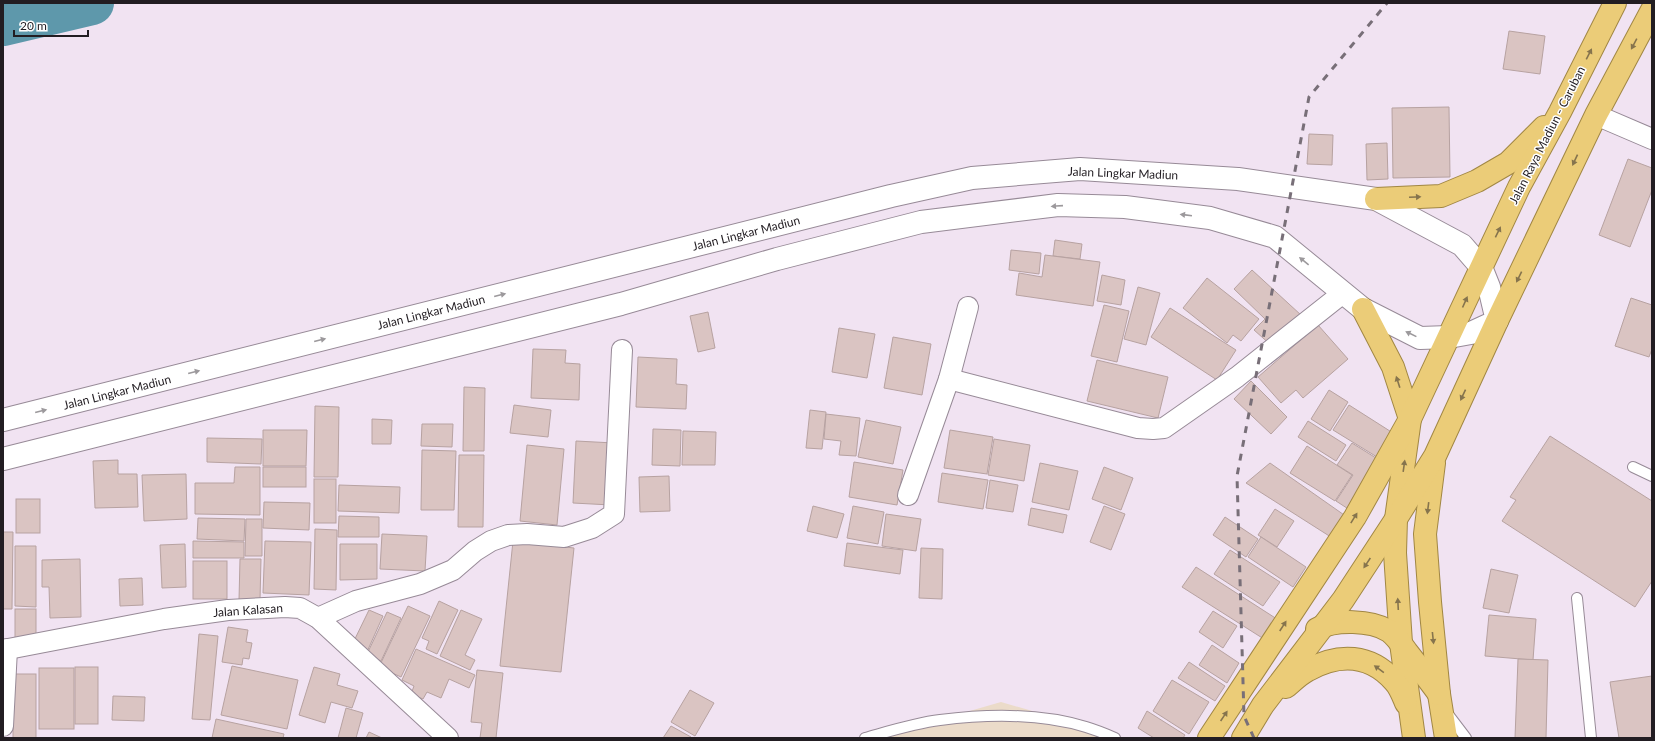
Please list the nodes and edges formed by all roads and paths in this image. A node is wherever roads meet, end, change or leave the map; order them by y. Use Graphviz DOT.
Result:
graph roads {
  1 [pos="1615,3"];
  2 [pos="1652,10"];
  3 [pos="1560,112"];
  4 [pos="1596,115"];
  5 [pos="1652,139"];
  6 [pos="1376,199"];
  7 [pos="765,228"];
  8 [pos="777,259"];
  9 [pos="1481,267"];
  10 [pos="1343,293"];
  11 [pos="968,307"];
  12 [pos="1363,309"];
  13 [pos="1497,321"];
  14 [pos="1449,337"];
  15 [pos="622,350"];
  16 [pos="949,379"];
  17 [pos="3,420"];
  18 [pos="1410,420"];
  19 [pos="1435,456"];
  20 [pos="3,458"];
  21 [pos="1633,466"];
  22 [pos="1652,476"];
  23 [pos="908,495"];
  24 [pos="1396,519"];
  25 [pos="1577,598"];
  26 [pos="318,618"];
  27 [pos="1323,626"];
  28 [pos="1401,643"];
  29 [pos="5,650"];
  30 [pos="1238,694"];
  31 [pos="1440,699"];
  32 [pos="1263,705"];
  33 [pos="1410,711"];
  34 [pos="3,726"];
  35 [pos="448,738"];
  36 [pos="866,738"];
  37 [pos="1115,738"];
  38 [pos="1209,738"];
  39 [pos="1243,738"];
  40 [pos="1414,738"];
  41 [pos="1446,738"];
  42 [pos="1466,738"];
  43 [pos="1591,738"];
  3 -- 1 [label="highway, Jalan Raya Madiun - Caruban, one-way"];
  2 -- 4 [label="highway, one-way"];
  6 -- 3 [label="highway, one-way"];
  9 -- 3 [label="highway, Jalan Raya Madiun - Caruban, one-way"];
  4 -- 5 [label="street"];
  4 -- 13 [label="highway, one-way"];
  6 -- 7 [label="main road, Jalan Lingkar Madiun"];
  6 -- 9 [label="main road, Jalan Lingkar Madiun"];
  7 -- 8 [label="main road"];
  17 -- 7 [label="main road, Jalan Lingkar Madiun, one-way"];
  10 -- 8 [label="main road, one-way"];
  8 -- 20 [label="main road"];
  9 -- 13 [label="main road, Jalan Lingkar Madiun"];
  14 -- 9 [label="highway, Jalan Raya Madiun - Caruban, one-way"];
  10 -- 12 [label="main road"];
  10 -- 16 [label="street"];
  11 -- 16 [label="street"];
  14 -- 12 [label="main road, one-way"];
  18 -- 12 [label="highway, one-way"];
  13 -- 14 [label="main road"];
  13 -- 19 [label="highway, one-way"];
  14 -- 18 [label="highway, Jalan Raya Madiun - Caruban"];
  15 -- 26 [label="street"];
  16 -- 23 [label="street"];
  24 -- 18 [label="highway, one-way"];
  30 -- 18 [label="highway, one-way"];
  19 -- 24 [label="highway"];
  19 -- 31 [label="highway, one-way"];
  21 -- 22 [label="lane"];
  24 -- 27 [label="highway, one-way"];
  28 -- 24 [label="highway, one-way"];
  25 -- 43 [label="lane"];
  26 -- 29 [label="street, Jalan Kalasan"];
  26 -- 35 [label="street, Jalan Kalasan"];
  27 -- 28 [label="highway"];
  27 -- 30 [label="highway"];
  27 -- 32 [label="highway"];
  28 -- 31 [label="highway"];
  28 -- 33 [label="highway"];
  29 -- 34 [label="street"];
  38 -- 30 [label="highway, one-way"];
  31 -- 41 [label="highway"];
  31 -- 42 [label="lane"];
  33 -- 32 [label="highway, one-way"];
  32 -- 39 [label="highway"];
  33 -- 40 [label="highway"];
  36 -- 37 [label="lane"];
}
